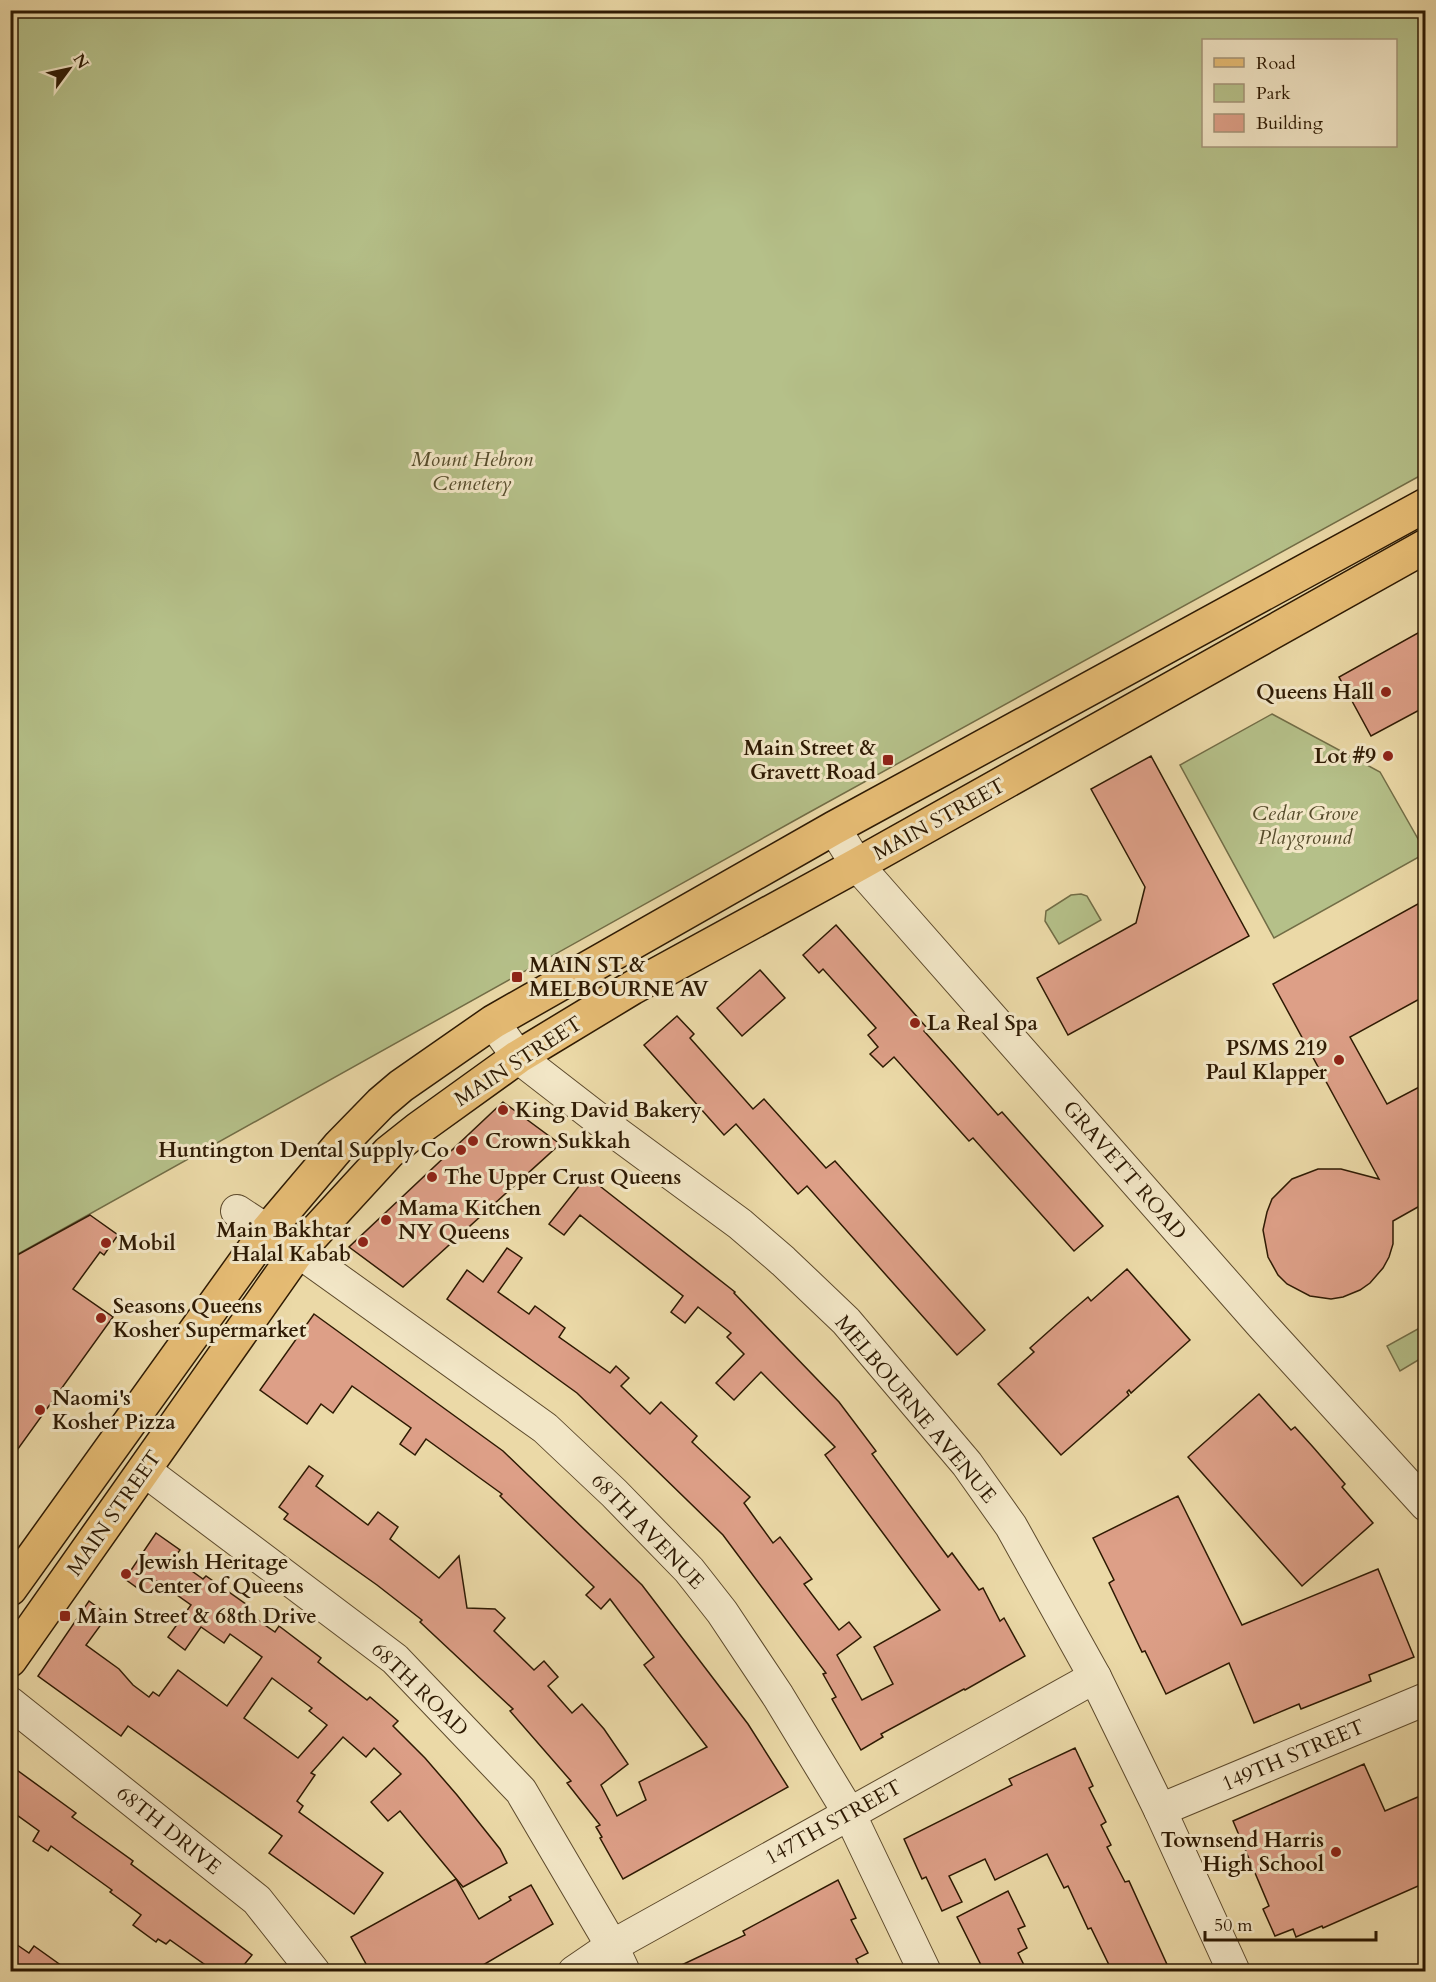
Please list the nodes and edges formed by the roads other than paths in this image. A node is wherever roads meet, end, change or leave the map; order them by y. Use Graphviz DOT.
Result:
graph roads {
  1 [pos="1425,505"];
  2 [pos="1425,546"];
  3 [pos="834,828"];
  4 [pos="857,865"];
  5 [pos="493,1022"];
  6 [pos="518,1057"];
  7 [pos="237,1211"];
  8 [pos="268,1230"];
  9 [pos="298,1251"];
  10 [pos="144,1470"];
  11 [pos="1425,1505"];
  12 [pos="10,1589"];
  13 [pos="10,1660"];
  14 [pos="1095,1677"];
  15 [pos="1425,1699"];
  16 [pos="10,1703"];
  17 [pos="1160,1810"];
  18 [pos="849,1813"];
  19 [pos="618,1959"];
  20 [pos="314,1971"];
  21 [pos="574,1971"];
  22 [pos="925,1971"];
  23 [pos="1234,1971"];
  1 -- 3 [label="main road, MAIN STREET"];
  2 -- 4 [label="main road, MAIN STREET"];
  3 -- 4 [label="street, GRAVETT ROAD"];
  3 -- 5 [label="main road, MAIN STREET"];
  4 -- 6 [label="main road, MAIN STREET"];
  4 -- 11 [label="street, GRAVETT ROAD"];
  5 -- 6 [label="street, MELBOURNE AVENUE"];
  5 -- 8 [label="main road, MAIN STREET"];
  6 -- 9 [label="main road, MAIN STREET"];
  6 -- 14 [label="street, MELBOURNE AVENUE"];
  7 -- 8 [label="street, 68TH AVENUE"];
  8 -- 9 [label="street, 68TH AVENUE"];
  8 -- 12 [label="main road, MAIN STREET"];
  9 -- 10 [label="main road, MAIN STREET"];
  9 -- 18 [label="street, 68TH AVENUE"];
  10 -- 13 [label="main road, MAIN STREET"];
  10 -- 19 [label="street, 68TH ROAD"];
  14 -- 17 [label="street, MELBOURNE AVENUE"];
  14 -- 18 [label="street, 147TH STREET"];
  15 -- 17 [label="street, 149TH STREET"];
  16 -- 20 [label="street, 68TH DRIVE"];
  17 -- 23 [label="street, MELBOURNE AVENUE"];
  18 -- 19 [label="street, 147TH STREET"];
  18 -- 22 [label="street, 68TH AVENUE"];
  19 -- 21 [label="street, 147TH STREET"];
}
